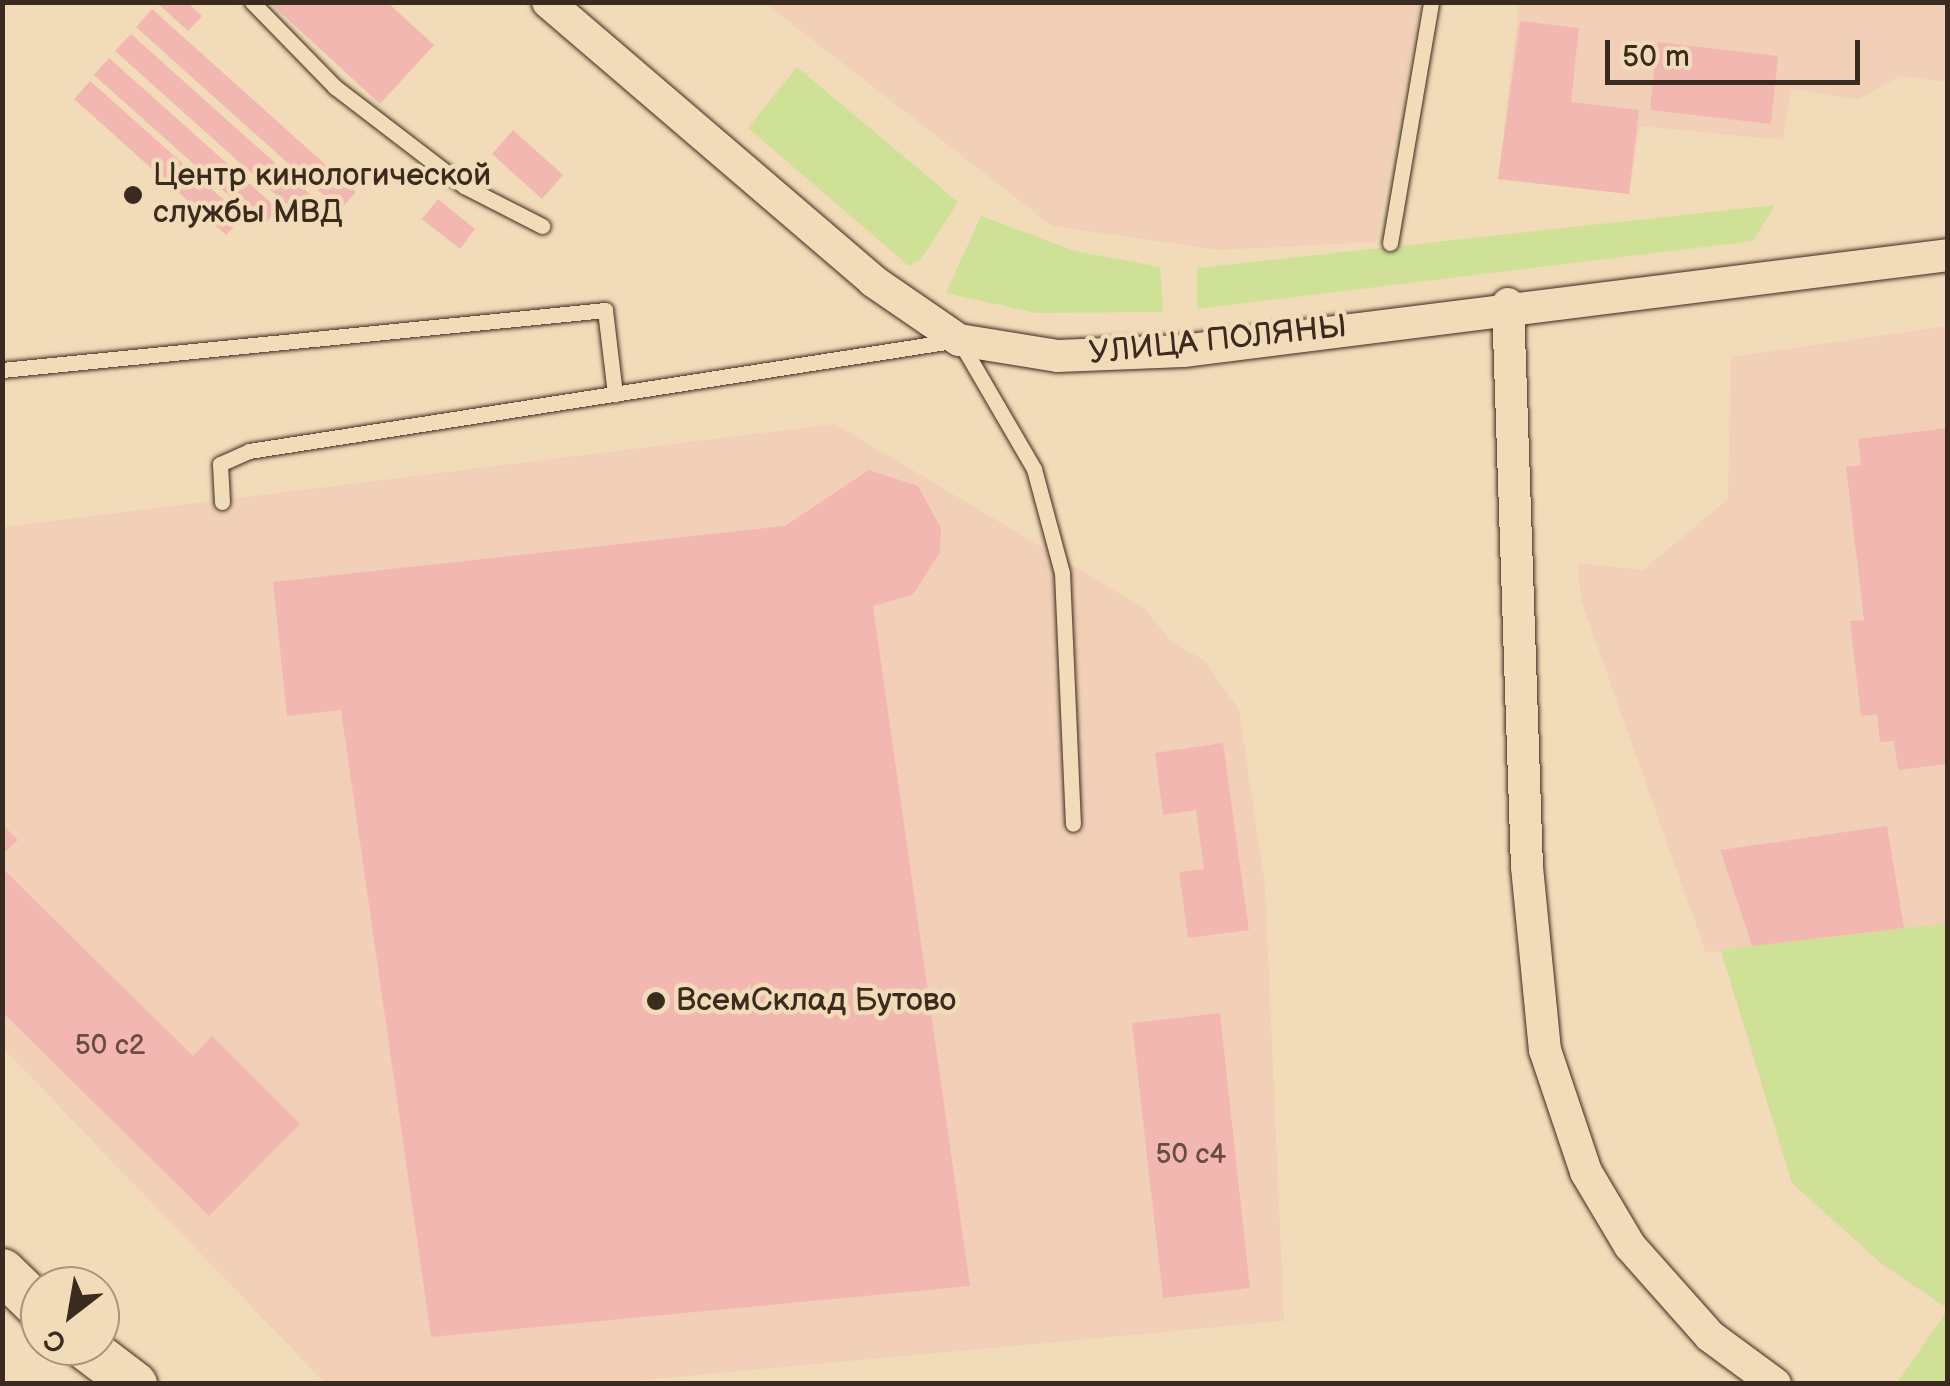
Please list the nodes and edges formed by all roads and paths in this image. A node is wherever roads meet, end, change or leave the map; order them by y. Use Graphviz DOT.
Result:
graph roads {
  1 [pos="252,2"];
  2 [pos="548,2"];
  3 [pos="1431,2"];
  4 [pos="542,226"];
  5 [pos="1390,242"];
  6 [pos="1948,255"];
  7 [pos="1508,304"];
  8 [pos="959,340"];
  9 [pos="2,370"];
  10 [pos="615,394"];
  11 [pos="222,502"];
  12 [pos="1074,824"];
  13 [pos="2,1271"];
  14 [pos="20,1289"];
  15 [pos="110,1366"];
  16 [pos="134,1384"];
  17 [pos="1774,1384"];
  1 -- 4 [label="lane"];
  2 -- 8 [label="street, УЛИЦА ПОЛЯНЫ"];
  3 -- 5 [label="lane"];
  6 -- 7 [label="street, УЛИЦА ПОЛЯНЫ"];
  7 -- 8 [label="street, УЛИЦА ПОЛЯНЫ"];
  7 -- 17 [label="street"];
  8 -- 10 [label="lane"];
  8 -- 12 [label="lane"];
  9 -- 10 [label="lane"];
  10 -- 11 [label="lane"];
  13 -- 14 [label="main road"];
  15 -- 16 [label="main road"];
}
